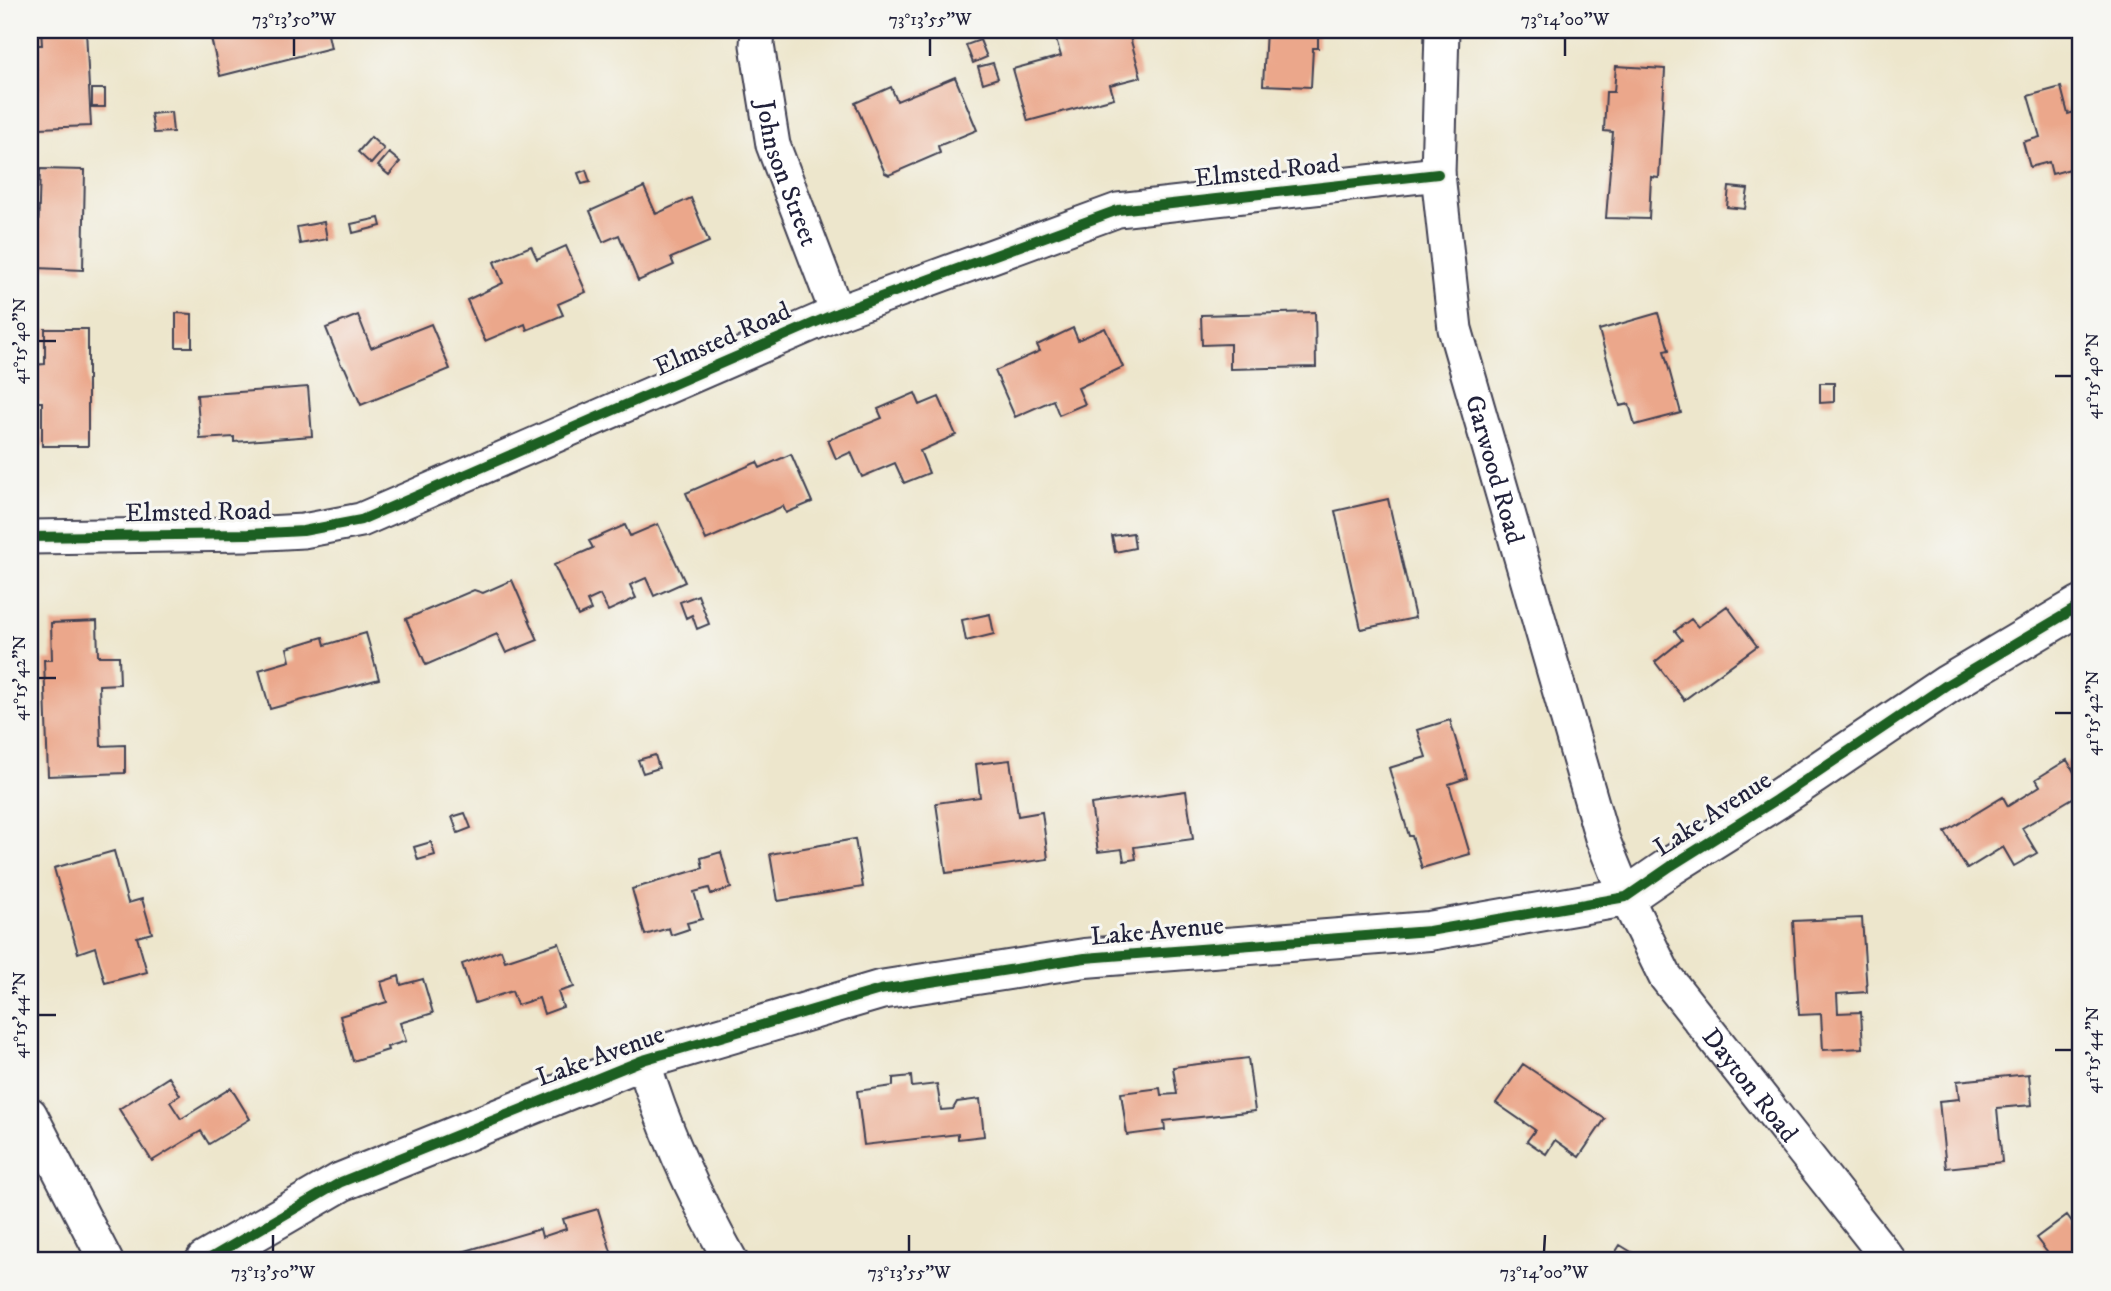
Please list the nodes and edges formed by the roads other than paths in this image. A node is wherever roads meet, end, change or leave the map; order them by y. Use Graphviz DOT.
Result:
graph roads {
  1 [pos="758,30"];
  2 [pos="1442,30"];
  3 [pos="1438,174"];
  4 [pos="837,313"];
  5 [pos="30,537"];
  6 [pos="2081,605"];
  7 [pos="1626,897"];
  8 [pos="643,1060"];
  9 [pos="30,1114"];
  10 [pos="106,1261"];
  11 [pos="205,1261"];
  12 [pos="731,1261"];
  13 [pos="1890,1261"];
  1 -- 4 [label="street, Johnson Street"];
  2 -- 3 [label="street, Garwood Road"];
  3 -- 4 [label="street, Elmsted Road"];
  3 -- 7 [label="street, Garwood Road"];
  4 -- 5 [label="street, Elmsted Road"];
  6 -- 7 [label="street, Lake Avenue"];
  7 -- 8 [label="street, Lake Avenue"];
  7 -- 13 [label="street, Dayton Road"];
  8 -- 11 [label="street, Lake Avenue"];
  8 -- 12 [label="street"];
  9 -- 10 [label="street"];
}
